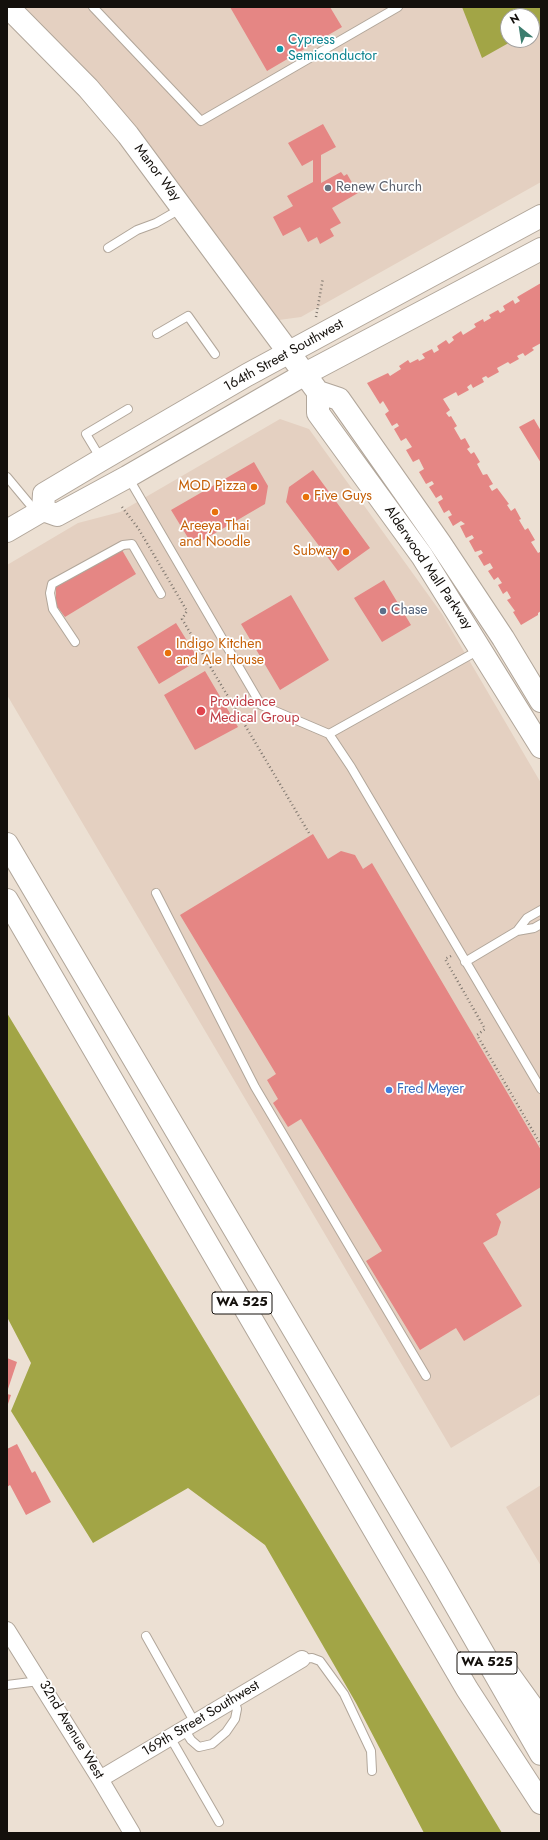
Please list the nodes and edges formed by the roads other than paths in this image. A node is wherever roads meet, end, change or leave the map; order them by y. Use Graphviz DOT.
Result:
graph roads {
  1 [pos="8,7"];
  2 [pos="93,7"];
  3 [pos="398,7"];
  4 [pos="182,208"];
  5 [pos="541,216"];
  6 [pos="108,248"];
  7 [pos="541,249"];
  8 [pos="157,334"];
  9 [pos="290,352"];
  10 [pos="215,354"];
  11 [pos="305,374"];
  12 [pos="318,392"];
  13 [pos="128,409"];
  14 [pos="101,460"];
  15 [pos="7,477"];
  16 [pos="128,477"];
  17 [pos="40,511"];
  18 [pos="7,531"];
  19 [pos="161,594"];
  20 [pos="75,642"];
  21 [pos="482,649"];
  22 [pos="541,701"];
  23 [pos="329,734"];
  24 [pos="541,747"];
  25 [pos="7,844"];
  26 [pos="156,893"];
  27 [pos="7,900"];
  28 [pos="541,910"];
  29 [pos="541,924"];
  30 [pos="517,931"];
  31 [pos="465,962"];
  32 [pos="541,1089"];
  33 [pos="426,1376"];
  34 [pos="436,1572"];
  35 [pos="7,1630"];
  36 [pos="146,1636"];
  37 [pos="302,1659"];
  38 [pos="40,1680"];
  39 [pos="7,1685"];
  40 [pos="234,1699"];
  41 [pos="541,1719"];
  42 [pos="189,1726"];
  43 [pos="170,1737"];
  44 [pos="541,1754"];
  45 [pos="372,1771"];
  46 [pos="100,1779"];
  47 [pos="541,1803"];
  48 [pos="219,1822"];
  49 [pos="132,1833"];
  1 -- 4 [label="main road, Manor Way"];
  2 -- 3 [label="lane"];
  4 -- 6 [label="lane"];
  4 -- 9 [label="main road, Manor Way"];
  5 -- 9 [label="main road, 164th Street Southwest"];
  7 -- 11 [label="main road, 164th Street Southwest"];
  8 -- 10 [label="lane"];
  9 -- 11 [label="main road"];
  9 -- 14 [label="main road, 164th Street Southwest"];
  11 -- 12 [label="main road"];
  11 -- 16 [label="main road, 164th Street Southwest"];
  12 -- 21 [label="main road, Alderwood Mall Parkway"];
  12 -- 22 [label="main road, Alderwood Mall Parkway"];
  13 -- 14 [label="lane"];
  14 -- 17 [label="main road, 164th Street Southwest"];
  15 -- 17 [label="lane"];
  16 -- 17 [label="main road, 164th Street Southwest"];
  16 -- 23 [label="lane"];
  17 -- 18 [label="main road"];
  19 -- 20 [label="lane"];
  21 -- 23 [label="lane"];
  21 -- 24 [label="main road, Alderwood Mall Parkway"];
  23 -- 31 [label="lane"];
  25 -- 34 [label="main road, WA 525"];
  26 -- 33 [label="lane"];
  27 -- 47 [label="main road, WA 525"];
  28 -- 30 [label="lane"];
  29 -- 30 [label="lane"];
  30 -- 31 [label="lane"];
  31 -- 32 [label="lane"];
  34 -- 41 [label="main road"];
  34 -- 44 [label="main road, WA 525"];
  35 -- 38 [label="street, 32nd Avenue West"];
  36 -- 42 [label="lane"];
  37 -- 40 [label="street, 169th Street Southwest"];
  37 -- 45 [label="lane"];
  38 -- 39 [label="lane"];
  38 -- 46 [label="street, 32nd Avenue West"];
  40 -- 42 [label="street, 169th Street Southwest"];
  40 -- 42 [label="lane"];
  42 -- 43 [label="street, 169th Street Southwest"];
  43 -- 46 [label="street, 169th Street Southwest"];
  43 -- 48 [label="lane"];
  46 -- 49 [label="street, 32nd Avenue West"];
}
